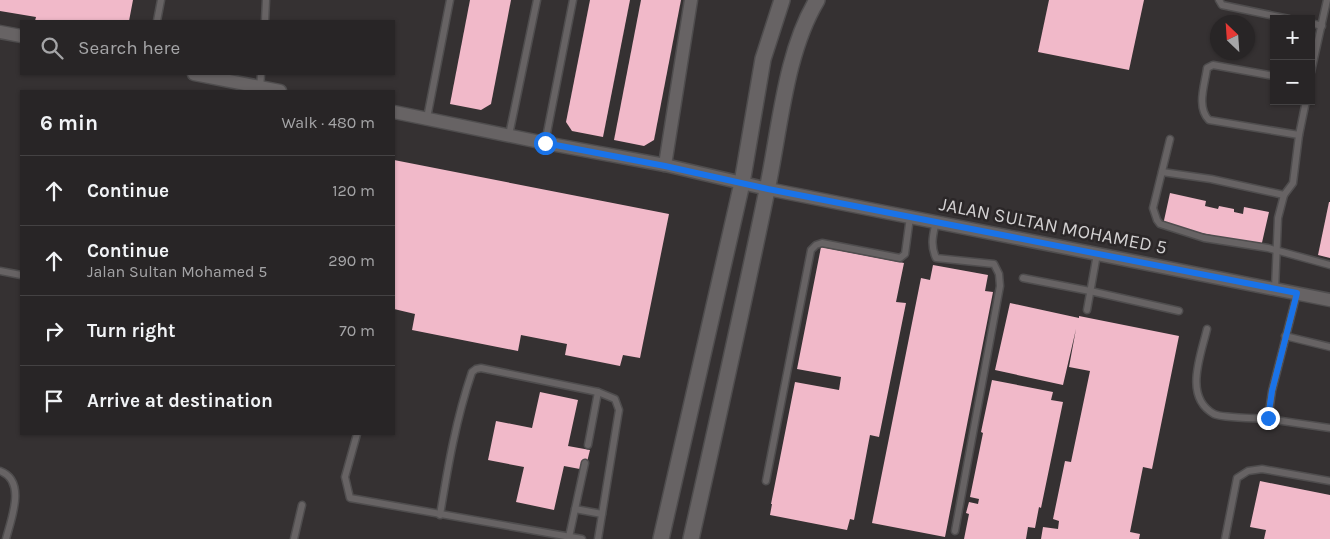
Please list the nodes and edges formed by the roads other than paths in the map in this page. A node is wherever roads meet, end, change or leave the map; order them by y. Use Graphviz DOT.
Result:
graph roads {
  1 [pos="161,0"];
  2 [pos="266,0"];
  3 [pos="450,0"];
  4 [pos="537,0"];
  5 [pos="573,0"];
  6 [pos="691,0"];
  7 [pos="782,0"];
  8 [pos="818,0"];
  9 [pos="1219,0"];
  10 [pos="1327,0"];
  11 [pos="1270,15"];
  12 [pos="157,20"];
  13 [pos="265,20"];
  14 [pos="1315,25"];
  15 [pos="1322,26"];
  16 [pos="0,32"];
  17 [pos="20,36"];
  18 [pos="1314,60"];
  19 [pos="199,75"];
  20 [pos="261,75"];
  21 [pos="1270,75"];
  22 [pos="260,88"];
  23 [pos="273,90"];
  24 [pos="1305,105"];
  25 [pos="395,112"];
  26 [pos="427,118"];
  27 [pos="1299,134"];
  28 [pos="509,135"];
  29 [pos="1170,139"];
  30 [pos="545,143"];
  31 [pos="665,166"];
  32 [pos="1162,172"];
  33 [pos="742,183"];
  34 [pos="768,189"];
  35 [pos="1284,195"];
  36 [pos="910,217"];
  37 [pos="936,221"];
  38 [pos="1278,251"];
  39 [pos="1097,254"];
  40 [pos="1330,265"];
  41 [pos="0,271"];
  42 [pos="20,275"];
  43 [pos="1023,278"];
  44 [pos="1275,289"];
  45 [pos="1090,291"];
  46 [pos="1297,293"];
  47 [pos="1330,300"];
  48 [pos="1087,310"];
  49 [pos="1179,311"];
  50 [pos="1207,329"];
  51 [pos="1285,336"];
  52 [pos="1330,347"];
  53 [pos="598,392"];
  54 [pos="1268,418"];
  55 [pos="1330,428"];
  56 [pos="357,435"];
  57 [pos="588,445"];
  58 [pos="585,463"];
  59 [pos="0,471"];
  60 [pos="766,481"];
  61 [pos="1330,481"];
  62 [pos="302,505"];
  63 [pos="575,509"];
  64 [pos="602,514"];
  65 [pos="440,515"];
  66 [pos="955,531"];
  67 [pos="569,537"];
  68 [pos="6,539"];
  69 [pos="294,539"];
  70 [pos="582,539"];
  71 [pos="598,539"];
  72 [pos="661,539"];
  73 [pos="692,539"];
  74 [pos="1226,539"];
  1 -- 12 [label="lane"];
  2 -- 13 [label="lane"];
  3 -- 26 [label="lane"];
  4 -- 28 [label="lane"];
  5 -- 30 [label="lane"];
  6 -- 31 [label="street"];
  7 -- 33 [label="street"];
  8 -- 34 [label="street"];
  9 -- 11 [label="lane"];
  10 -- 15 [label="lane"];
  14 -- 15 [label="lane"];
  15 -- 18 [label="lane"];
  16 -- 17 [label="street"];
  19 -- 22 [label="street"];
  20 -- 22 [label="lane"];
  21 -- 27 [label="lane"];
  22 -- 23 [label="street"];
  24 -- 27 [label="lane"];
  25 -- 26 [label="street, JALAN SULTAN MOHAMED 5"];
  26 -- 28 [label="street, JALAN SULTAN MOHAMED 5"];
  27 -- 35 [label="lane"];
  28 -- 30 [label="street, JALAN SULTAN MOHAMED 5"];
  29 -- 32 [label="lane"];
  30 -- 31 [label="street, JALAN SULTAN MOHAMED 5"];
  31 -- 33 [label="street, JALAN SULTAN MOHAMED 5"];
  32 -- 35 [label="lane"];
  32 -- 38 [label="lane"];
  33 -- 34 [label="street, JALAN SULTAN MOHAMED 5"];
  33 -- 72 [label="street"];
  34 -- 36 [label="street, JALAN SULTAN MOHAMED 5"];
  34 -- 73 [label="street"];
  35 -- 38 [label="lane"];
  36 -- 37 [label="street, JALAN SULTAN MOHAMED 5"];
  36 -- 60 [label="lane"];
  37 -- 39 [label="street, JALAN SULTAN MOHAMED 5"];
  37 -- 66 [label="lane"];
  38 -- 40 [label="lane"];
  38 -- 44 [label="lane"];
  39 -- 44 [label="street, JALAN SULTAN MOHAMED 5"];
  39 -- 45 [label="lane"];
  41 -- 42 [label="lane"];
  43 -- 45 [label="lane"];
  44 -- 46 [label="street, JALAN SULTAN MOHAMED 5"];
  45 -- 48 [label="lane"];
  45 -- 49 [label="lane"];
  46 -- 47 [label="street, JALAN SULTAN MOHAMED 5"];
  46 -- 51 [label="lane"];
  50 -- 54 [label="lane"];
  51 -- 52 [label="lane"];
  51 -- 54 [label="lane"];
  53 -- 57 [label="lane"];
  53 -- 64 [label="lane"];
  53 -- 65 [label="lane"];
  54 -- 55 [label="lane"];
  56 -- 65 [label="lane"];
  58 -- 63 [label="lane"];
  59 -- 68 [label="lane"];
  61 -- 74 [label="lane"];
  62 -- 69 [label="lane"];
  63 -- 64 [label="lane"];
  63 -- 67 [label="lane"];
  64 -- 71 [label="lane"];
  65 -- 67 [label="lane"];
  67 -- 70 [label="lane"];
}
